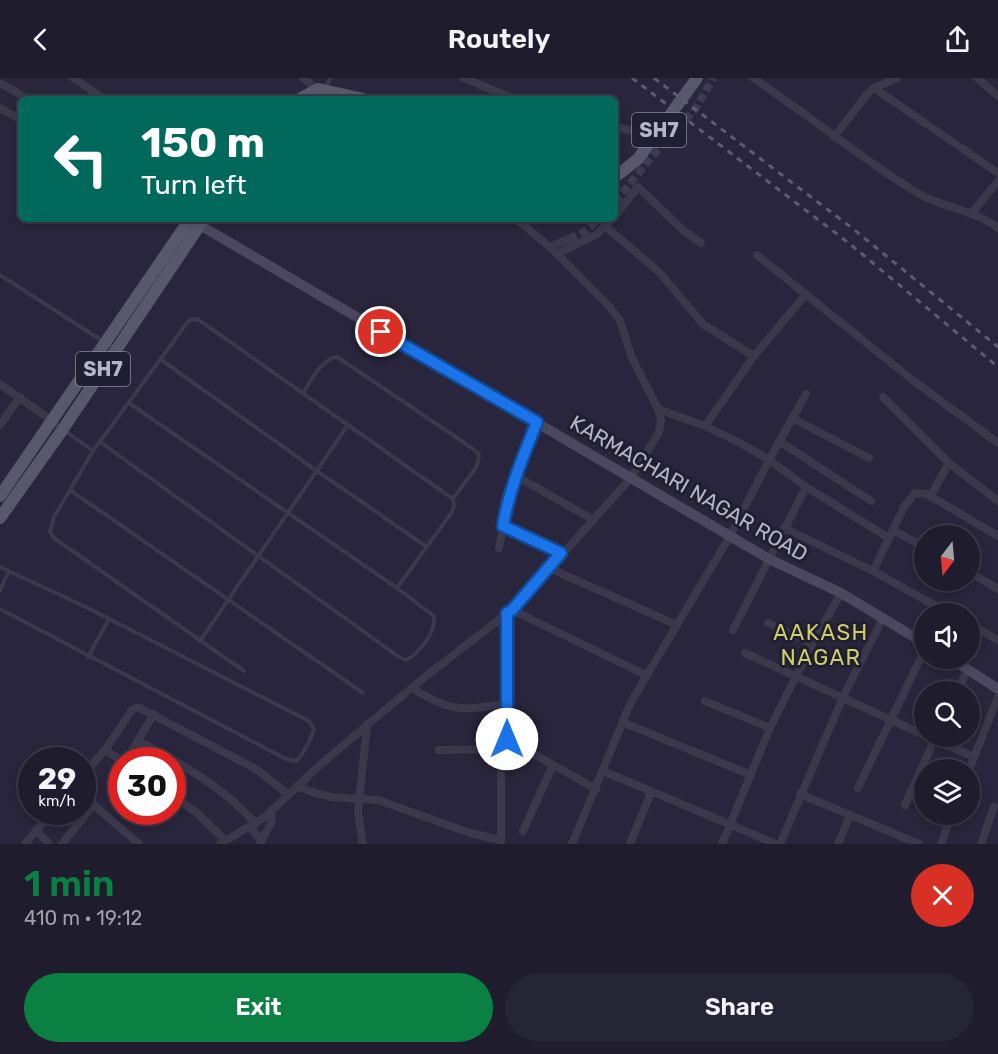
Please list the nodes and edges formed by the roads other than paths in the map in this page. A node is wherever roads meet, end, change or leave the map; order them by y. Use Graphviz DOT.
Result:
graph roads {
  1 [pos="73,78"];
  2 [pos="303,78"];
  3 [pos="331,78"];
  4 [pos="464,78"];
  5 [pos="697,78"];
  6 [pos="753,78"];
  7 [pos="897,78"];
  8 [pos="977,78"];
  9 [pos="0,83"];
  10 [pos="874,88"];
  11 [pos="320,90"];
  12 [pos="23,96"];
  13 [pos="100,96"];
  14 [pos="306,96"];
  15 [pos="337,96"];
  16 [pos="507,96"];
  17 [pos="998,96"];
  18 [pos="0,108"];
  19 [pos="18,118"];
  20 [pos="618,128"];
  21 [pos="634,131"];
  22 [pos="834,138"];
  23 [pos="997,170"];
  24 [pos="618,175"];
  25 [pos="998,181"];
  26 [pos="618,212"];
  27 [pos="971,214"];
  28 [pos="194,222"];
  29 [pos="198,222"];
  30 [pos="520,222"];
  31 [pos="609,222"];
  32 [pos="605,226"];
  33 [pos="998,228"];
  34 [pos="569,239"];
  35 [pos="701,243"];
  36 [pos="550,247"];
  37 [pos="557,254"];
  38 [pos="757,255"];
  39 [pos="0,275"];
  40 [pos="806,294"];
  41 [pos="111,346"];
  42 [pos="754,356"];
  43 [pos="160,359"];
  44 [pos="0,384"];
  45 [pos="303,393"];
  46 [pos="806,394"];
  47 [pos="20,397"];
  48 [pos="883,397"];
  49 [pos="129,402"];
  50 [pos="658,409"];
  51 [pos="792,418"];
  52 [pos="52,420"];
  53 [pos="537,422"];
  54 [pos="0,425"];
  55 [pos="348,425"];
  56 [pos="705,426"];
  57 [pos="63,429"];
  58 [pos="779,441"];
  59 [pos="100,442"];
  60 [pos="998,443"];
  61 [pos="93,451"];
  62 [pos="869,458"];
  63 [pos="769,460"];
  64 [pos="949,463"];
  65 [pos="317,471"];
  66 [pos="516,477"];
  67 [pos="630,479"];
  68 [pos="806,487"];
  69 [pos="70,490"];
  70 [pos="0,496"];
  71 [pos="930,496"];
  72 [pos="453,499"];
  73 [pos="871,501"];
  74 [pos="998,501"];
  75 [pos="288,512"];
  76 [pos="0,518"];
  77 [pos="592,519"];
  78 [pos="503,526"];
  79 [pos="784,528"];
  80 [pos="893,530"];
  81 [pos="730,536"];
  82 [pos="998,536"];
  83 [pos="889,538"];
  84 [pos="914,542"];
  85 [pos="427,547"];
  86 [pos="500,548"];
  87 [pos="561,553"];
  88 [pos="258,556"];
  89 [pos="769,559"];
  90 [pos="0,567"];
  91 [pos="549,568"];
  92 [pos="9,571"];
  93 [pos="873,571"];
  94 [pos="980,578"];
  95 [pos="397,588"];
  96 [pos="998,589"];
  97 [pos="0,590"];
  98 [pos="840,593"];
  99 [pos="227,601"];
  100 [pos="930,603"];
  101 [pos="0,609"];
  102 [pos="510,611"];
  103 [pos="883,618"];
  104 [pos="109,619"];
  105 [pos="768,622"];
  106 [pos="677,625"];
  107 [pos="733,630"];
  108 [pos="980,630"];
  109 [pos="914,637"];
  110 [pos="998,640"];
  111 [pos="200,641"];
  112 [pos="812,644"];
  113 [pos="746,653"];
  114 [pos="88,657"];
  115 [pos="915,669"];
  116 [pos="968,669"];
  117 [pos="244,671"];
  118 [pos="646,675"];
  119 [pos="796,675"];
  120 [pos="962,681"];
  121 [pos="412,688"];
  122 [pos="998,689"];
  123 [pos="363,693"];
  124 [pos="843,697"];
  125 [pos="998,697"];
  126 [pos="705,701"];
  127 [pos="507,704"];
  128 [pos="154,714"];
  129 [pos="890,719"];
  130 [pos="622,722"];
  131 [pos="367,725"];
  132 [pos="770,728"];
  133 [pos="914,730"];
  134 [pos="507,739"];
  135 [pos="139,741"];
  136 [pos="134,747"];
  137 [pos="927,747"];
  138 [pos="952,747"];
  139 [pos="501,749"];
  140 [pos="105,750"];
  141 [pos="439,750"];
  142 [pos="108,752"];
  143 [pos="974,757"];
  144 [pos="96,760"];
  145 [pos="553,765"];
  146 [pos="603,771"];
  147 [pos="751,775"];
  148 [pos="297,786"];
  149 [pos="858,788"];
  150 [pos="596,789"];
  151 [pos="651,792"];
  152 [pos="288,794"];
  153 [pos="800,794"];
  154 [pos="358,798"];
  155 [pos="186,805"];
  156 [pos="96,806"];
  157 [pos="904,806"];
  158 [pos="994,807"];
  159 [pos="272,810"];
  160 [pos="850,815"];
  161 [pos="40,825"];
  162 [pos="77,825"];
  163 [pos="253,825"];
  164 [pos="730,825"];
  165 [pos="948,825"];
  166 [pos="36,830"];
  167 [pos="523,831"];
  168 [pos="222,842"];
  169 [pos="501,842"];
  170 [pos="260,843"];
  171 [pos="25,844"];
  172 [pos="49,844"];
  173 [pos="62,844"];
  174 [pos="138,844"];
  175 [pos="363,844"];
  176 [pos="572,844"];
  177 [pos="630,844"];
  178 [pos="722,844"];
  179 [pos="778,844"];
  180 [pos="838,844"];
  181 [pos="919,844"];
  182 [pos="941,844"];
  183 [pos="981,844"];
  1 -- 13 [label="street"];
  2 -- 11 [label="street"];
  3 -- 11 [label="lane"];
  4 -- 16 [label="street"];
  5 -- 24 [label="main road, SH7"];
  6 -- 22 [label="street"];
  7 -- 10 [label="street"];
  8 -- 17 [label="street"];
  9 -- 12 [label="street"];
  10 -- 22 [label="street"];
  10 -- 23 [label="street"];
  11 -- 14 [label="main road"];
  11 -- 15 [label="main road"];
  18 -- 19 [label="street"];
  20 -- 21 [label="street"];
  22 -- 27 [label="street"];
  25 -- 27 [label="street"];
  26 -- 35 [label="street"];
  27 -- 33 [label="street"];
  28 -- 41 [label="main road, SH7"];
  29 -- 53 [label="street, KARMACHARI NAGAR ROAD"];
  30 -- 36 [label="street"];
  31 -- 32 [label="street"];
  32 -- 37 [label="street"];
  32 -- 42 [label="street"];
  34 -- 36 [label="street"];
  36 -- 37 [label="street"];
  37 -- 50 [label="street"];
  38 -- 40 [label="street"];
  39 -- 41 [label="lane"];
  40 -- 42 [label="street"];
  40 -- 60 [label="street"];
  41 -- 52 [label="main road, SH7"];
  41 -- 57 [label="main road, SH7"];
  42 -- 56 [label="street"];
  43 -- 45 [label="lane"];
  43 -- 49 [label="lane"];
  43 -- 65 [label="lane"];
  44 -- 47 [label="street"];
  45 -- 55 [label="lane"];
  45 -- 72 [label="lane"];
  46 -- 51 [label="street"];
  47 -- 52 [label="street"];
  47 -- 54 [label="street"];
  48 -- 64 [label="street"];
  49 -- 59 [label="lane"];
  49 -- 75 [label="lane"];
  50 -- 56 [label="street"];
  50 -- 67 [label="street"];
  51 -- 58 [label="street"];
  51 -- 62 [label="street"];
  52 -- 57 [label="street"];
  52 -- 70 [label="main road, SH7"];
  53 -- 66 [label="street"];
  53 -- 67 [label="street, KARMACHARI NAGAR ROAD"];
  55 -- 65 [label="lane"];
  55 -- 72 [label="lane"];
  56 -- 63 [label="street"];
  57 -- 61 [label="lane"];
  57 -- 76 [label="main road, SH7"];
  58 -- 63 [label="street"];
  58 -- 73 [label="street"];
  59 -- 61 [label="lane"];
  59 -- 88 [label="lane"];
  61 -- 69 [label="lane"];
  63 -- 68 [label="street"];
  63 -- 81 [label="street"];
  64 -- 71 [label="street"];
  64 -- 74 [label="street"];
  65 -- 75 [label="lane"];
  65 -- 85 [label="lane"];
  66 -- 77 [label="street"];
  66 -- 78 [label="street"];
  67 -- 77 [label="street"];
  67 -- 81 [label="street, KARMACHARI NAGAR ROAD"];
  68 -- 79 [label="street"];
  68 -- 83 [label="street"];
  69 -- 99 [label="lane"];
  69 -- 111 [label="lane"];
  71 -- 80 [label="street"];
  71 -- 82 [label="street"];
  72 -- 85 [label="lane"];
  75 -- 88 [label="lane"];
  75 -- 95 [label="lane"];
  77 -- 87 [label="street"];
  78 -- 86 [label="street"];
  78 -- 87 [label="street"];
  79 -- 89 [label="street"];
  79 -- 93 [label="street"];
  80 -- 83 [label="street"];
  80 -- 84 [label="street"];
  81 -- 89 [label="street, KARMACHARI NAGAR ROAD"];
  81 -- 106 [label="street"];
  83 -- 93 [label="street"];
  85 -- 95 [label="lane"];
  87 -- 91 [label="street"];
  88 -- 95 [label="lane"];
  88 -- 99 [label="lane"];
  89 -- 98 [label="street, KARMACHARI NAGAR ROAD"];
  89 -- 107 [label="street"];
  90 -- 92 [label="lane"];
  91 -- 102 [label="street"];
  91 -- 106 [label="street"];
  92 -- 97 [label="lane"];
  92 -- 104 [label="lane"];
  93 -- 100 [label="street"];
  94 -- 96 [label="street"];
  98 -- 103 [label="street, KARMACHARI NAGAR ROAD"];
  98 -- 112 [label="street"];
  99 -- 111 [label="lane"];
  99 -- 123 [label="lane"];
  101 -- 114 [label="lane"];
  102 -- 118 [label="street"];
  102 -- 121 [label="street"];
  102 -- 127 [label="street"];
  103 -- 109 [label="street, KARMACHARI NAGAR ROAD"];
  103 -- 124 [label="street"];
  104 -- 114 [label="lane"];
  104 -- 114 [label="lane"];
  105 -- 112 [label="street"];
  106 -- 118 [label="street"];
  108 -- 110 [label="street"];
  111 -- 117 [label="lane"];
  112 -- 119 [label="street"];
  113 -- 119 [label="street"];
  115 -- 129 [label="street"];
  116 -- 120 [label="street"];
  116 -- 122 [label="street"];
  118 -- 130 [label="street"];
  119 -- 124 [label="street"];
  119 -- 132 [label="street"];
  121 -- 127 [label="street"];
  121 -- 131 [label="street"];
  124 -- 129 [label="street"];
  124 -- 153 [label="street"];
  125 -- 143 [label="street"];
  126 -- 132 [label="street"];
  127 -- 134 [label="street"];
  128 -- 135 [label="street"];
  128 -- 140 [label="street"];
  128 -- 152 [label="street"];
  129 -- 133 [label="street"];
  129 -- 149 [label="street"];
  130 -- 146 [label="street"];
  130 -- 147 [label="street"];
  131 -- 148 [label="street"];
  131 -- 154 [label="street"];
  132 -- 147 [label="street"];
  134 -- 139 [label="street"];
  134 -- 145 [label="street"];
  135 -- 136 [label="street"];
  135 -- 163 [label="street"];
  137 -- 157 [label="street"];
  138 -- 143 [label="street"];
  139 -- 141 [label="street"];
  139 -- 169 [label="street"];
  140 -- 142 [label="street"];
  140 -- 144 [label="street"];
  145 -- 150 [label="street"];
  145 -- 167 [label="street"];
  146 -- 150 [label="street"];
  146 -- 151 [label="street"];
  147 -- 164 [label="street"];
  148 -- 152 [label="street"];
  148 -- 154 [label="street"];
  150 -- 176 [label="street"];
  151 -- 164 [label="street"];
  151 -- 177 [label="street"];
  152 -- 159 [label="street"];
  153 -- 160 [label="street"];
  153 -- 179 [label="street"];
  154 -- 169 [label="street"];
  154 -- 175 [label="street"];
  155 -- 168 [label="street"];
  156 -- 174 [label="street"];
  158 -- 183 [label="street"];
  159 -- 163 [label="street"];
  159 -- 170 [label="street"];
  160 -- 180 [label="street"];
  160 -- 181 [label="street"];
  161 -- 166 [label="street"];
  162 -- 173 [label="street"];
  163 -- 168 [label="street"];
  163 -- 170 [label="street"];
  164 -- 178 [label="street"];
  164 -- 179 [label="street"];
  165 -- 182 [label="street"];
  166 -- 171 [label="street"];
  166 -- 172 [label="street"];
}
